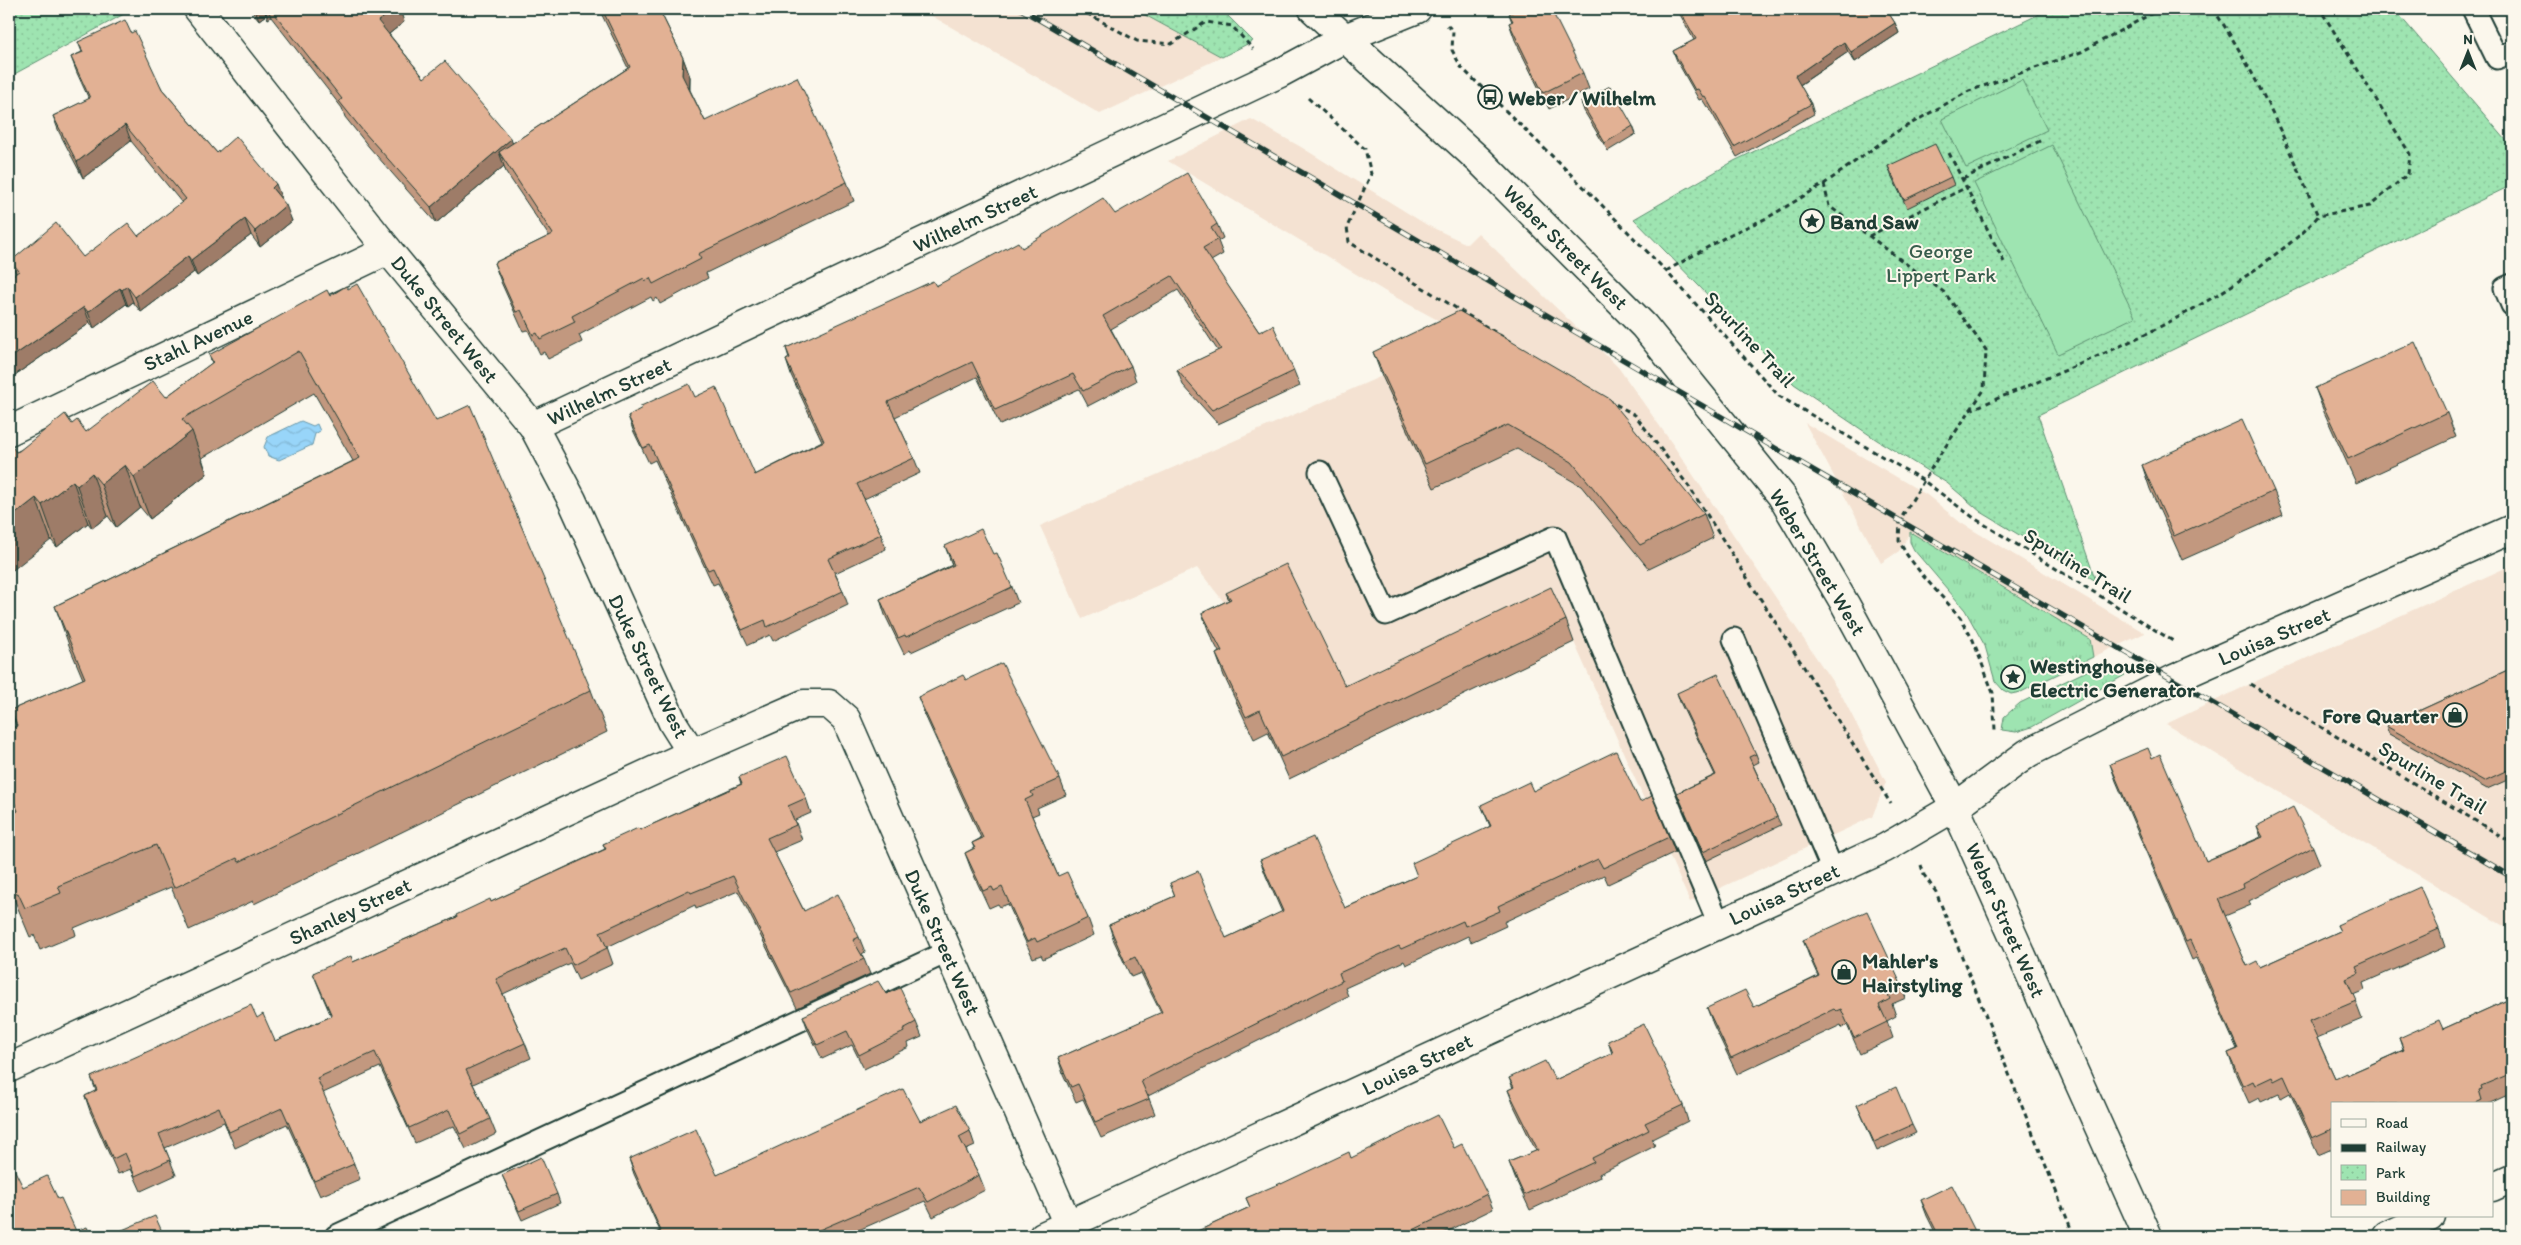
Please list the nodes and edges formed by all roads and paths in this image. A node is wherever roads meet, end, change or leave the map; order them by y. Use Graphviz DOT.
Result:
graph roads {
  1 [pos="198,9"];
  2 [pos="1079,9"];
  3 [pos="1313,9"];
  4 [pos="1417,9"];
  5 [pos="2160,9"];
  6 [pos="2213,9"];
  7 [pos="2320,9"];
  8 [pos="2473,9"];
  9 [pos="1450,28"];
  10 [pos="1345,38"];
  11 [pos="1250,46"];
  12 [pos="2512,52"];
  13 [pos="1302,92"];
  14 [pos="2042,140"];
  15 [pos="1950,153"];
  16 [pos="1963,180"];
  17 [pos="1824,184"];
  18 [pos="1967,187"];
  19 [pos="2318,216"];
  20 [pos="1869,236"];
  21 [pos="388,250"];
  22 [pos="2004,262"];
  23 [pos="1666,270"];
  24 [pos="2512,285"];
  25 [pos="2512,304"];
  26 [pos="1514,344"];
  27 [pos="1603,397"];
  28 [pos="1970,410"];
  29 [pos="533,426"];
  30 [pos="9,431"];
  31 [pos="1320,472"];
  32 [pos="1924,482"];
  33 [pos="2512,528"];
  34 [pos="1734,639"];
  35 [pos="2176,643"];
  36 [pos="2244,680"];
  37 [pos="1995,730"];
  38 [pos="692,753"];
  39 [pos="1884,790"];
  40 [pos="1955,807"];
  41 [pos="2512,844"];
  42 [pos="1921,864"];
  43 [pos="1833,871"];
  44 [pos="1719,924"];
  45 [pos="947,952"];
  46 [pos="9,1068"];
  47 [pos="2512,1178"];
  48 [pos="2494,1186"];
  49 [pos="2426,1218"];
  50 [pos="1070,1231"];
  51 [pos="336,1236"];
  52 [pos="1043,1236"];
  53 [pos="2074,1236"];
  54 [pos="2148,1236"];
  55 [pos="2387,1236"];
  1 -- 21 [label="street, Duke Street West"];
  2 -- 11 [label="path"];
  3 -- 10 [label="street, Weber Street West"];
  4 -- 10 [label="street, Wilhelm Street"];
  5 -- 17 [label="path"];
  6 -- 19 [label="path"];
  7 -- 19 [label="path"];
  8 -- 12 [label="lane"];
  9 -- 23 [label="path, Spurline Trail"];
  10 -- 29 [label="street, Wilhelm Street"];
  10 -- 40 [label="street, Weber Street West"];
  13 -- 26 [label="path"];
  14 -- 16 [label="path"];
  15 -- 16 [label="path"];
  16 -- 18 [label="path"];
  17 -- 20 [label="path"];
  17 -- 23 [label="path"];
  18 -- 20 [label="path"];
  18 -- 22 [label="path"];
  19 -- 28 [label="path"];
  20 -- 28 [label="path"];
  21 -- 29 [label="street, Duke Street West"];
  21 -- 30 [label="street, Stahl Avenue"];
  23 -- 32 [label="path, Spurline Trail"];
  24 -- 25 [label="lane"];
  27 -- 39 [label="path"];
  28 -- 32 [label="path"];
  29 -- 38 [label="street, Duke Street West"];
  31 -- 44 [label="lane"];
  32 -- 35 [label="path, Spurline Trail"];
  32 -- 37 [label="path"];
  33 -- 40 [label="street, Louisa Street"];
  34 -- 43 [label="lane"];
  36 -- 41 [label="path, Spurline Trail"];
  38 -- 45 [label="street, Duke Street West"];
  38 -- 46 [label="street, Shanley Street"];
  40 -- 43 [label="street, Louisa Street"];
  40 -- 54 [label="street, Weber Street West"];
  42 -- 53 [label="path"];
  43 -- 44 [label="street, Louisa Street"];
  44 -- 50 [label="street, Louisa Street"];
  45 -- 50 [label="street, Duke Street West"];
  45 -- 51 [label="lane"];
  47 -- 48 [label="street"];
  49 -- 55 [label="street"];
  50 -- 52 [label="street, Louisa Street"];
}
